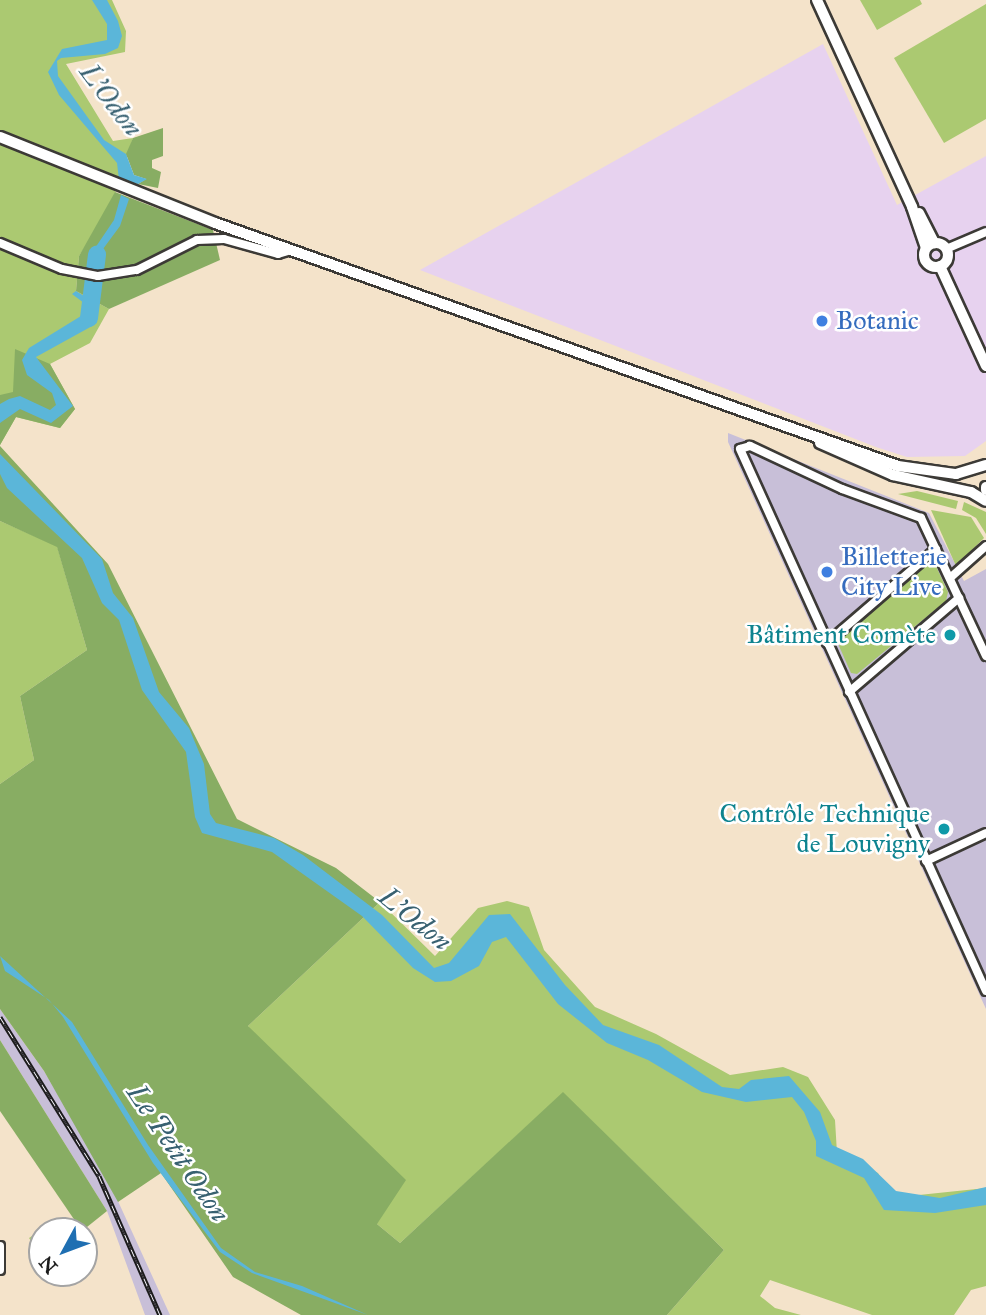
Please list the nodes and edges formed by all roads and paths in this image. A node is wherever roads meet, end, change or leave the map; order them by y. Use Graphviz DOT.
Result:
graph roads {
  1 [pos="817,0"];
  2 [pos="0,137"];
  3 [pos="986,232"];
  4 [pos="0,243"];
  5 [pos="930,245"];
  6 [pos="946,249"];
  7 [pos="291,250"];
  8 [pos="940,266"];
  9 [pos="986,366"];
  10 [pos="806,434"];
  11 [pos="986,465"];
  12 [pos="986,501"];
  13 [pos="986,546"];
  14 [pos="936,549"];
  15 [pos="950,578"];
  16 [pos="959,598"];
  17 [pos="827,643"];
  18 [pos="986,656"];
  19 [pos="849,692"];
  20 [pos="986,833"];
  21 [pos="926,861"];
  22 [pos="986,991"];
  23 [pos="0,1246"];
  24 [pos="0,1270"];
  1 -- 5 [label="main road"];
  2 -- 7 [label="main road"];
  3 -- 6 [label="street"];
  4 -- 7 [label="street"];
  5 -- 6 [label="main road"];
  5 -- 8 [label="main road"];
  6 -- 8 [label="main road"];
  7 -- 10 [label="main road"];
  8 -- 9 [label="main road"];
  10 -- 11 [label="main road"];
  10 -- 12 [label="main road"];
  13 -- 15 [label="street"];
  14 -- 15 [label="street"];
  14 -- 17 [label="street"];
  14 -- 17 [label="street"];
  15 -- 16 [label="street"];
  16 -- 18 [label="street"];
  16 -- 19 [label="street"];
  17 -- 19 [label="street"];
  19 -- 21 [label="street"];
  20 -- 21 [label="street"];
  21 -- 22 [label="street"];
  23 -- 24 [label="street"];
}
